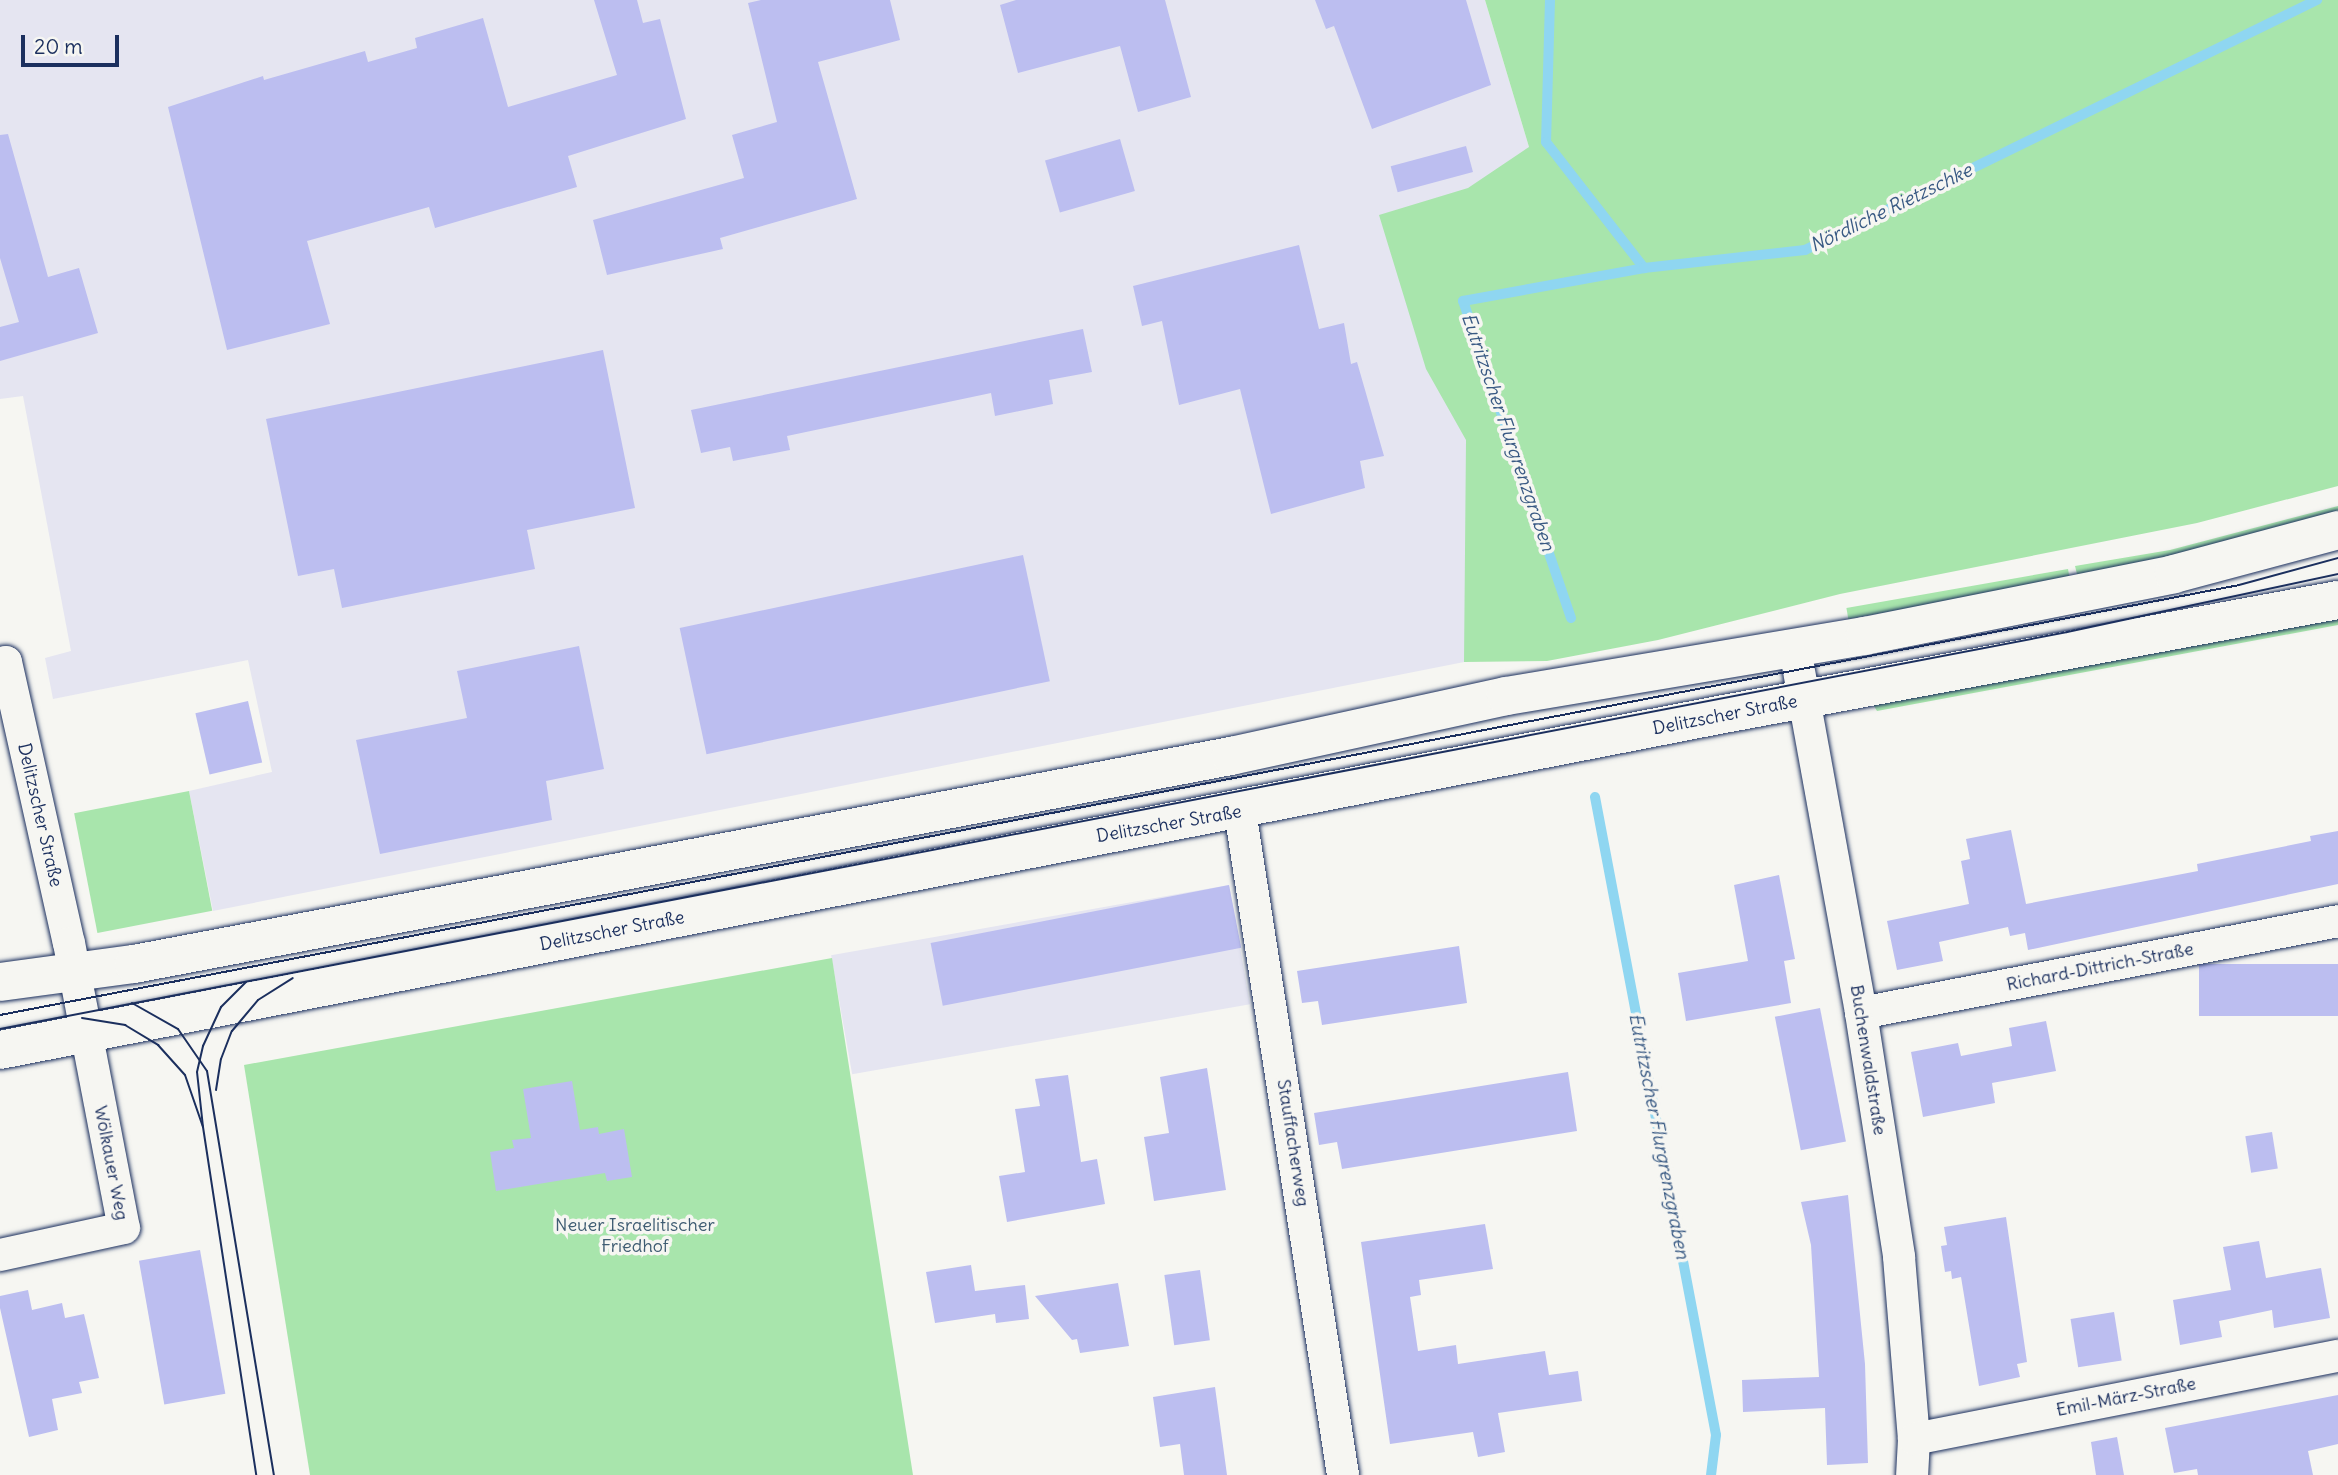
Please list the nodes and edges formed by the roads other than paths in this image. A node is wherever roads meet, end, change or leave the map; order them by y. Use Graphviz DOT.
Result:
graph roads {
  1 [pos="2338,530"];
  2 [pos="2338,600"];
  3 [pos="1795,649"];
  4 [pos="0,663"];
  5 [pos="1805,700"];
  6 [pos="1240,811"];
  7 [pos="2338,921"];
  8 [pos="75,975"];
  9 [pos="0,982"];
  10 [pos="1861,1013"];
  11 [pos="86,1033"];
  12 [pos="0,1050"];
  13 [pos="0,1255"];
  14 [pos="2338,1356"];
  15 [pos="1914,1439"];
  16 [pos="1343,1475"];
  17 [pos="1912,1475"];
  1 -- 3 [label="main road"];
  2 -- 5 [label="main road, Delitzscher Straße"];
  3 -- 5 [label="street, Buchenwaldstraße"];
  3 -- 8 [label="main road"];
  4 -- 8 [label="street, Delitzscher Straße"];
  5 -- 6 [label="main road, Delitzscher Straße"];
  5 -- 10 [label="street, Buchenwaldstraße"];
  6 -- 11 [label="main road, Delitzscher Straße"];
  6 -- 16 [label="street, Stauffacherweg"];
  7 -- 10 [label="street, Richard-Dittrich-Straße"];
  8 -- 9 [label="main road"];
  8 -- 11 [label="street, Wölkauer Weg"];
  10 -- 15 [label="street, Buchenwaldstraße"];
  11 -- 12 [label="main road, Delitzscher Straße"];
  11 -- 13 [label="street, Wölkauer Weg"];
  14 -- 15 [label="street, Emil-März-Straße"];
  15 -- 17 [label="street, Buchenwaldstraße"];
}
